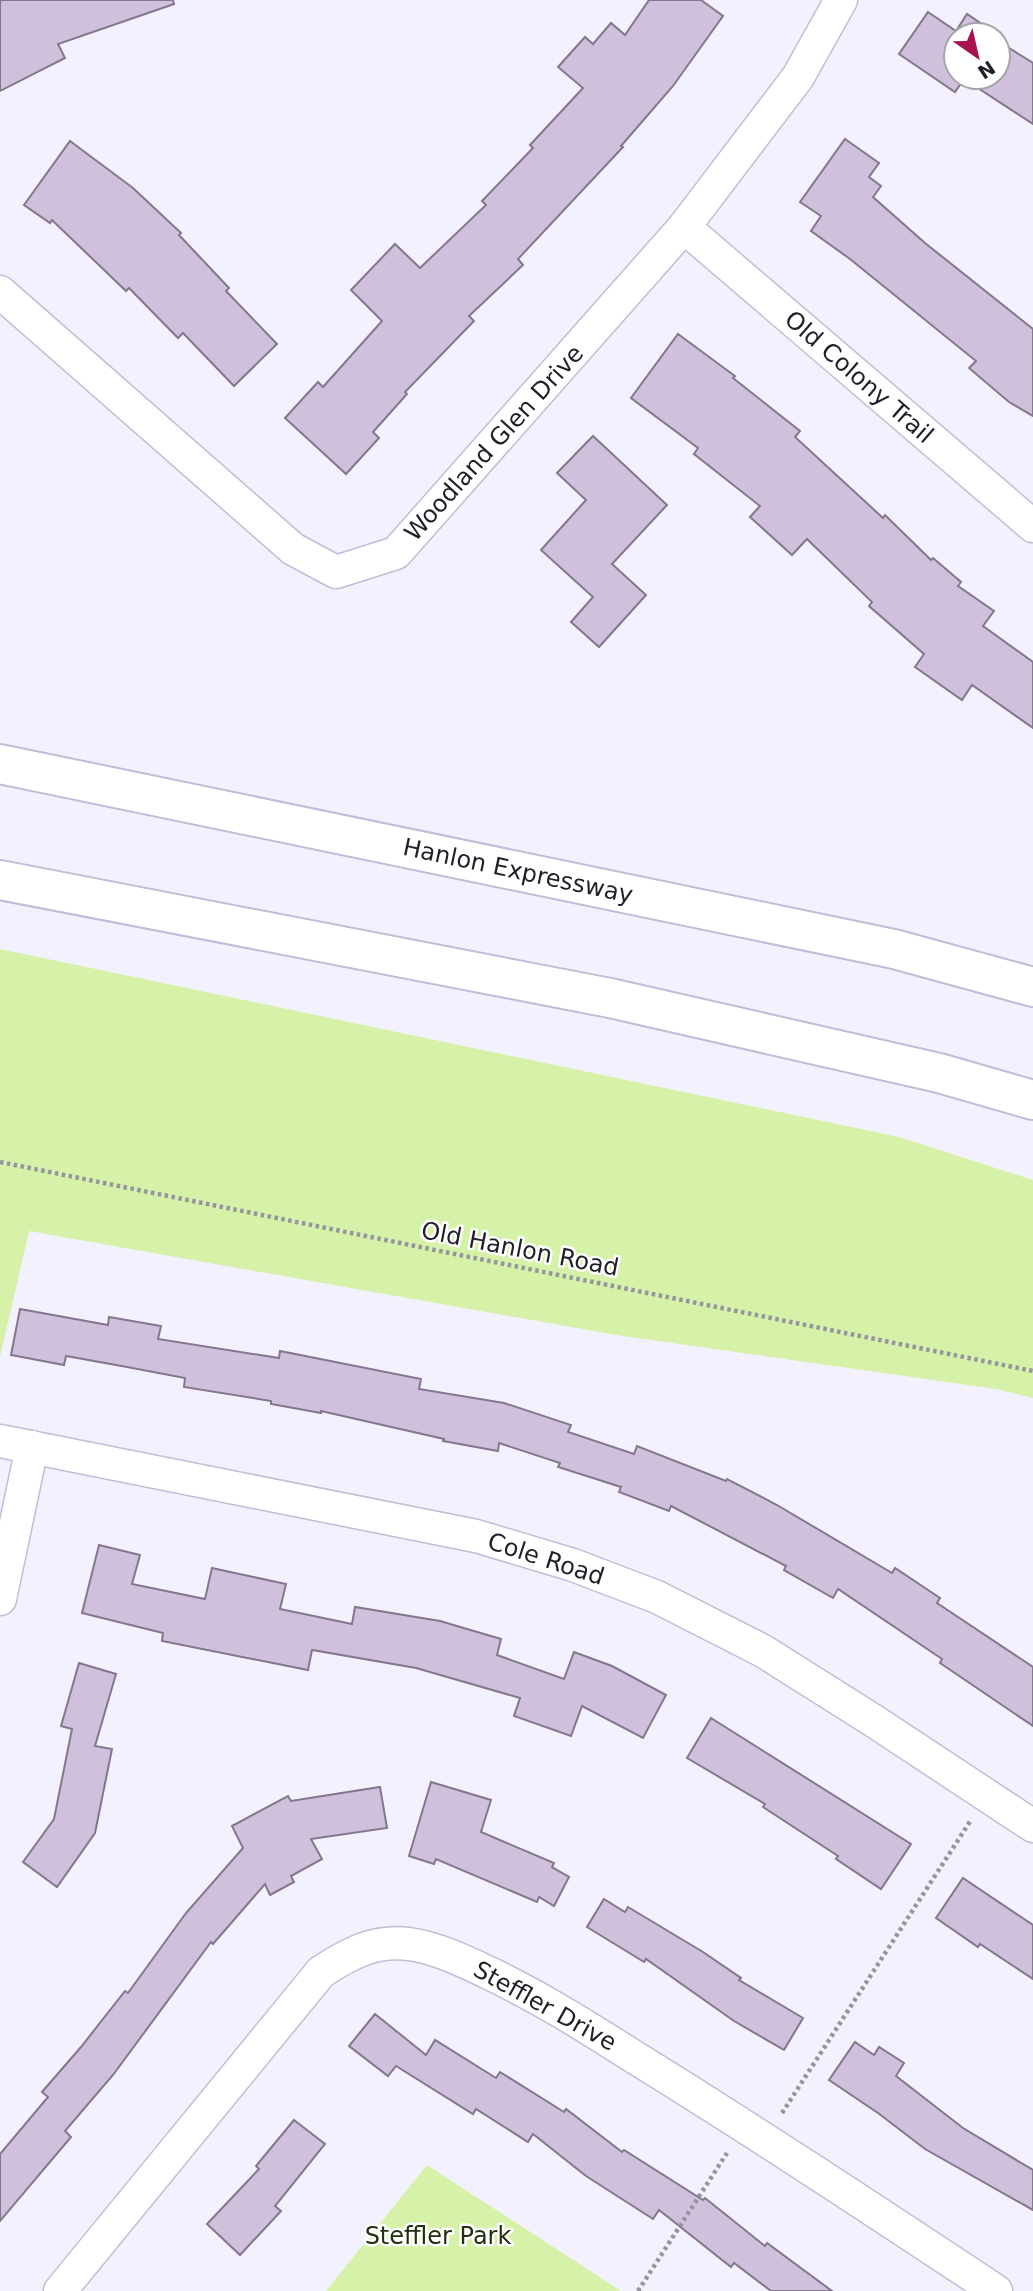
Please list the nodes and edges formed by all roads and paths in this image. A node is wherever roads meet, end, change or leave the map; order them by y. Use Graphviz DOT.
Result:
graph roads {
  1 [pos="841,0"];
  2 [pos="684,228"];
  3 [pos="0,292"];
  4 [pos="1033,526"];
  5 [pos="0,764"];
  6 [pos="0,880"];
  7 [pos="1033,987"];
  8 [pos="1033,1100"];
  9 [pos="0,1162"];
  10 [pos="1033,1371"];
  11 [pos="0,1441"];
  12 [pos="32,1447"];
  13 [pos="0,1599"];
  14 [pos="986,1796"];
  15 [pos="1033,1826"];
  16 [pos="755,2132"];
  17 [pos="60,2291"];
  18 [pos="638,2291"];
  19 [pos="996,2291"];
  1 -- 2 [label="street, Woodland Glen Drive"];
  2 -- 3 [label="street, Woodland Glen Drive"];
  2 -- 4 [label="street, Old Colony Trail"];
  5 -- 7 [label="highway, Hanlon Expressway"];
  6 -- 8 [label="highway"];
  9 -- 10 [label="path, Old Hanlon Road"];
  11 -- 12 [label="street, Cole Road"];
  12 -- 13 [label="street"];
  12 -- 14 [label="street, Cole Road"];
  14 -- 15 [label="street, Cole Road"];
  14 -- 16 [label="path"];
  16 -- 17 [label="street, Steffler Drive"];
  16 -- 18 [label="path"];
  16 -- 19 [label="street, Steffler Drive"];
}
